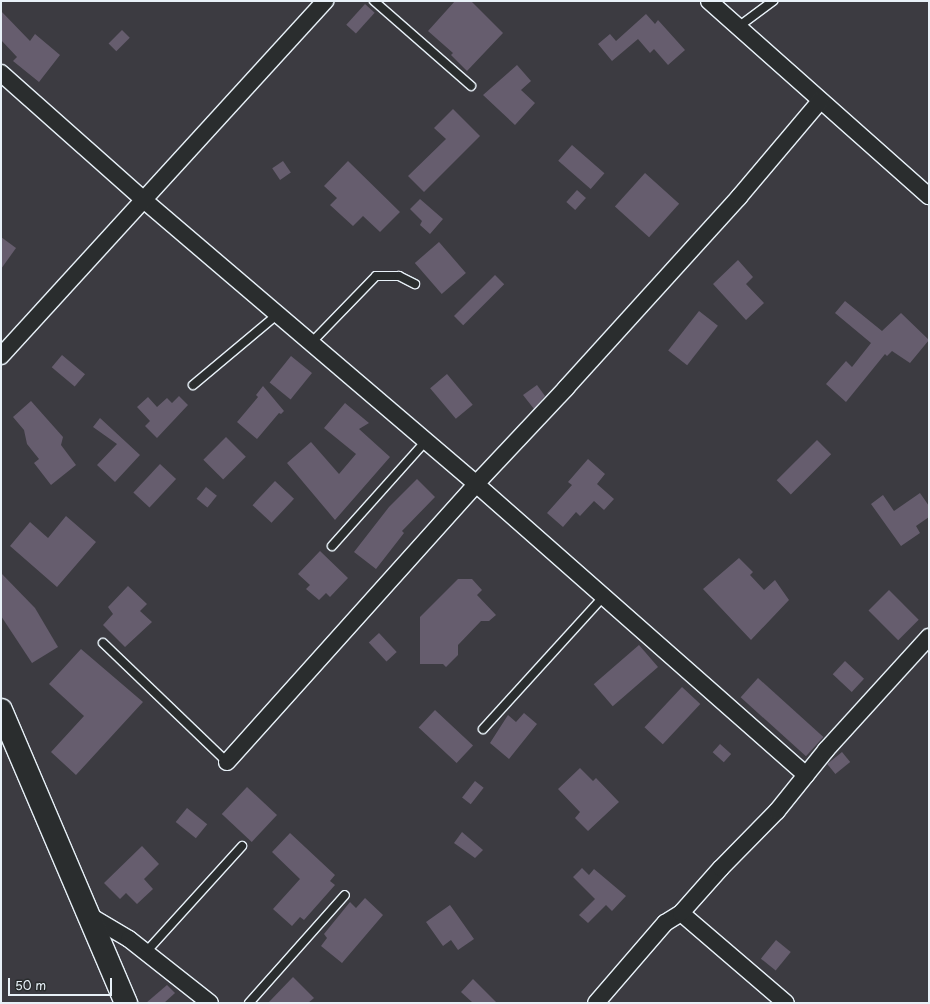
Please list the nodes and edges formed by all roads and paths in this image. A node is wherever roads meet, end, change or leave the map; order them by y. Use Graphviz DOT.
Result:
graph roads {
  1 [pos="324,1"];
  2 [pos="374,1"];
  3 [pos="709,1"];
  4 [pos="773,1"];
  5 [pos="738,27"];
  6 [pos="1,73"];
  7 [pos="471,86"];
  8 [pos="820,100"];
  9 [pos="929,196"];
  10 [pos="145,201"];
  11 [pos="415,284"];
  12 [pos="278,314"];
  13 [pos="312,343"];
  14 [pos="1,356"];
  15 [pos="193,385"];
  16 [pos="426,441"];
  17 [pos="476,484"];
  18 [pos="332,546"];
  19 [pos="603,597"];
  20 [pos="929,637"];
  21 [pos="103,643"];
  22 [pos="1,710"];
  23 [pos="483,729"];
  24 [pos="227,762"];
  25 [pos="806,775"];
  26 [pos="242,846"];
  27 [pos="345,895"];
  28 [pos="682,913"];
  29 [pos="90,916"];
  30 [pos="146,952"];
  31 [pos="126,1003"];
  32 [pos="210,1003"];
  33 [pos="249,1003"];
  34 [pos="596,1003"];
  35 [pos="786,1003"];
  1 -- 10 [label="street"];
  2 -- 7 [label="lane"];
  3 -- 5 [label="street"];
  4 -- 5 [label="lane"];
  5 -- 8 [label="street"];
  6 -- 10 [label="street"];
  8 -- 9 [label="street"];
  8 -- 17 [label="street"];
  10 -- 12 [label="street"];
  10 -- 14 [label="street"];
  11 -- 13 [label="lane"];
  12 -- 13 [label="street"];
  12 -- 15 [label="lane"];
  13 -- 16 [label="street"];
  16 -- 17 [label="street"];
  16 -- 18 [label="lane"];
  17 -- 19 [label="street"];
  17 -- 24 [label="street"];
  19 -- 23 [label="lane"];
  19 -- 25 [label="street"];
  20 -- 25 [label="street"];
  21 -- 24 [label="lane"];
  22 -- 29 [label="street"];
  25 -- 28 [label="street"];
  26 -- 30 [label="lane"];
  27 -- 33 [label="lane"];
  28 -- 34 [label="street"];
  28 -- 35 [label="street"];
  29 -- 30 [label="street"];
  29 -- 31 [label="street"];
  30 -- 32 [label="street"];
}
